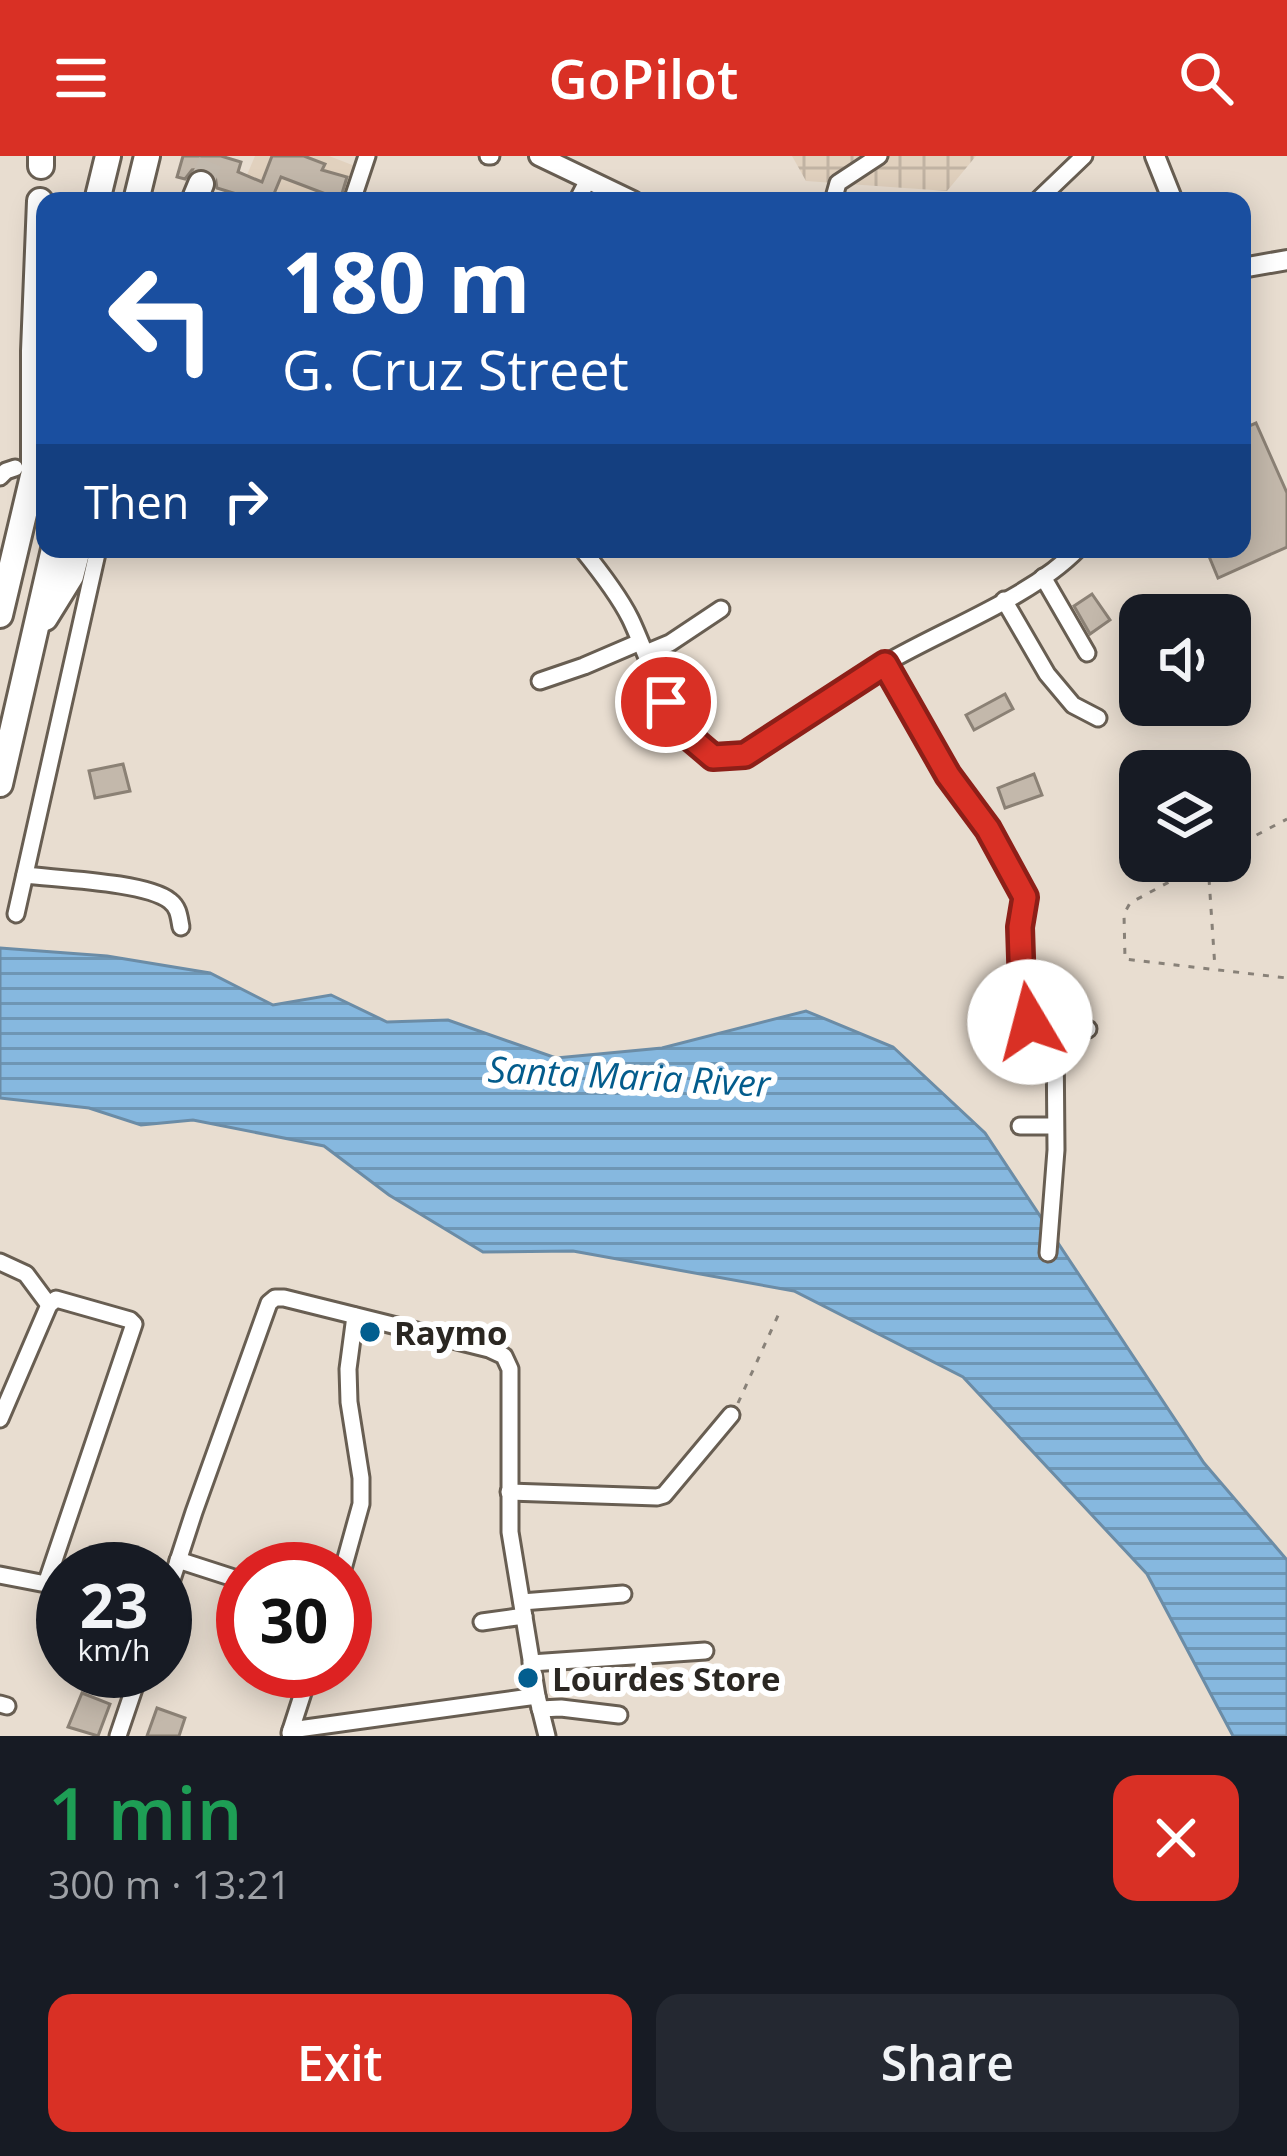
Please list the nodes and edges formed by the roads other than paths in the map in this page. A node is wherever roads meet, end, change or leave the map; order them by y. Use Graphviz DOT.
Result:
graph roads {
  1 [pos="108,156"];
  2 [pos="147,156"];
  3 [pos="367,156"];
  4 [pos="539,156"];
  5 [pos="878,156"];
  6 [pos="1084,156"];
  7 [pos="1154,156"];
  8 [pos="588,180"];
  9 [pos="99,192"];
  10 [pos="138,192"];
  11 [pos="355,192"];
  12 [pos="582,192"];
  13 [pos="614,192"];
  14 [pos="835,192"];
  15 [pos="1046,192"];
  16 [pos="1170,192"];
  17 [pos="1287,260"];
  18 [pos="1251,266"];
  19 [pos="36,301"];
  20 [pos="36,438"];
  21 [pos="16,472"];
  22 [pos="52,558"];
  23 [pos="75,558"];
  24 [pos="96,558"];
  25 [pos="588,558"];
  26 [pos="1067,558"];
  27 [pos="1043,577"];
  28 [pos="1004,601"];
  29 [pos="722,609"];
  30 [pos="0,615"];
  31 [pos="32,641"];
  32 [pos="643,648"];
  33 [pos="1087,653"];
  34 [pos="885,664"];
  35 [pos="540,681"];
  36 [pos="1098,718"];
  37 [pos="0,784"];
  38 [pos="25,875"];
  39 [pos="16,914"];
  40 [pos="181,927"];
  41 [pos="1088,1029"];
  42 [pos="1055,1030"];
  43 [pos="1020,1126"];
  44 [pos="1055,1126"];
  45 [pos="1048,1253"];
  46 [pos="0,1262"];
  47 [pos="49,1305"];
  48 [pos="355,1316"];
  49 [pos="731,1415"];
  50 [pos="0,1419"];
  51 [pos="509,1492"];
  52 [pos="68,1542"];
  53 [pos="184,1542"];
  54 [pos="350,1542"];
  55 [pos="0,1575"];
  56 [pos="36,1582"];
  57 [pos="623,1594"];
  58 [pos="523,1609"];
  59 [pos="482,1622"];
  60 [pos="705,1651"];
  61 [pos="531,1663"];
  62 [pos="131,1698"];
  63 [pos="301,1698"];
  64 [pos="538,1703"];
  65 [pos="619,1715"];
  66 [pos="290,1733"];
  67 [pos="118,1736"];
  68 [pos="547,1736"];
  1 -- 9 [label="highway"];
  2 -- 10 [label="highway"];
  3 -- 11 [label="street"];
  4 -- 8 [label="main road"];
  5 -- 14 [label="street"];
  6 -- 15 [label="street"];
  7 -- 16 [label="main road"];
  8 -- 12 [label="street"];
  8 -- 13 [label="main road"];
  17 -- 18 [label="main road"];
  19 -- 21 [label="highway"];
  20 -- 21 [label="highway"];
  21 -- 30 [label="highway"];
  22 -- 31 [label="highway"];
  23 -- 31 [label="highway"];
  24 -- 38 [label="street"];
  25 -- 32 [label="street"];
  26 -- 27 [label="street"];
  27 -- 28 [label="street"];
  27 -- 33 [label="street"];
  28 -- 34 [label="street"];
  28 -- 36 [label="street"];
  29 -- 32 [label="street"];
  31 -- 37 [label="highway"];
  32 -- 34 [label="street"];
  32 -- 35 [label="street"];
  34 -- 42 [label="street"];
  38 -- 39 [label="street"];
  38 -- 40 [label="street"];
  41 -- 42 [label="street"];
  42 -- 44 [label="street"];
  43 -- 44 [label="street"];
  44 -- 45 [label="street"];
  46 -- 47 [label="street"];
  47 -- 50 [label="street"];
  47 -- 52 [label="street"];
  48 -- 51 [label="street"];
  48 -- 53 [label="street"];
  48 -- 54 [label="street"];
  49 -- 51 [label="street"];
  51 -- 58 [label="street"];
  55 -- 56 [label="street"];
  57 -- 58 [label="street"];
  58 -- 59 [label="street"];
  58 -- 61 [label="street"];
  60 -- 61 [label="street"];
  61 -- 64 [label="street"];
  62 -- 67 [label="street"];
  63 -- 66 [label="street"];
  64 -- 65 [label="street"];
  64 -- 66 [label="street"];
  64 -- 68 [label="street"];
}
